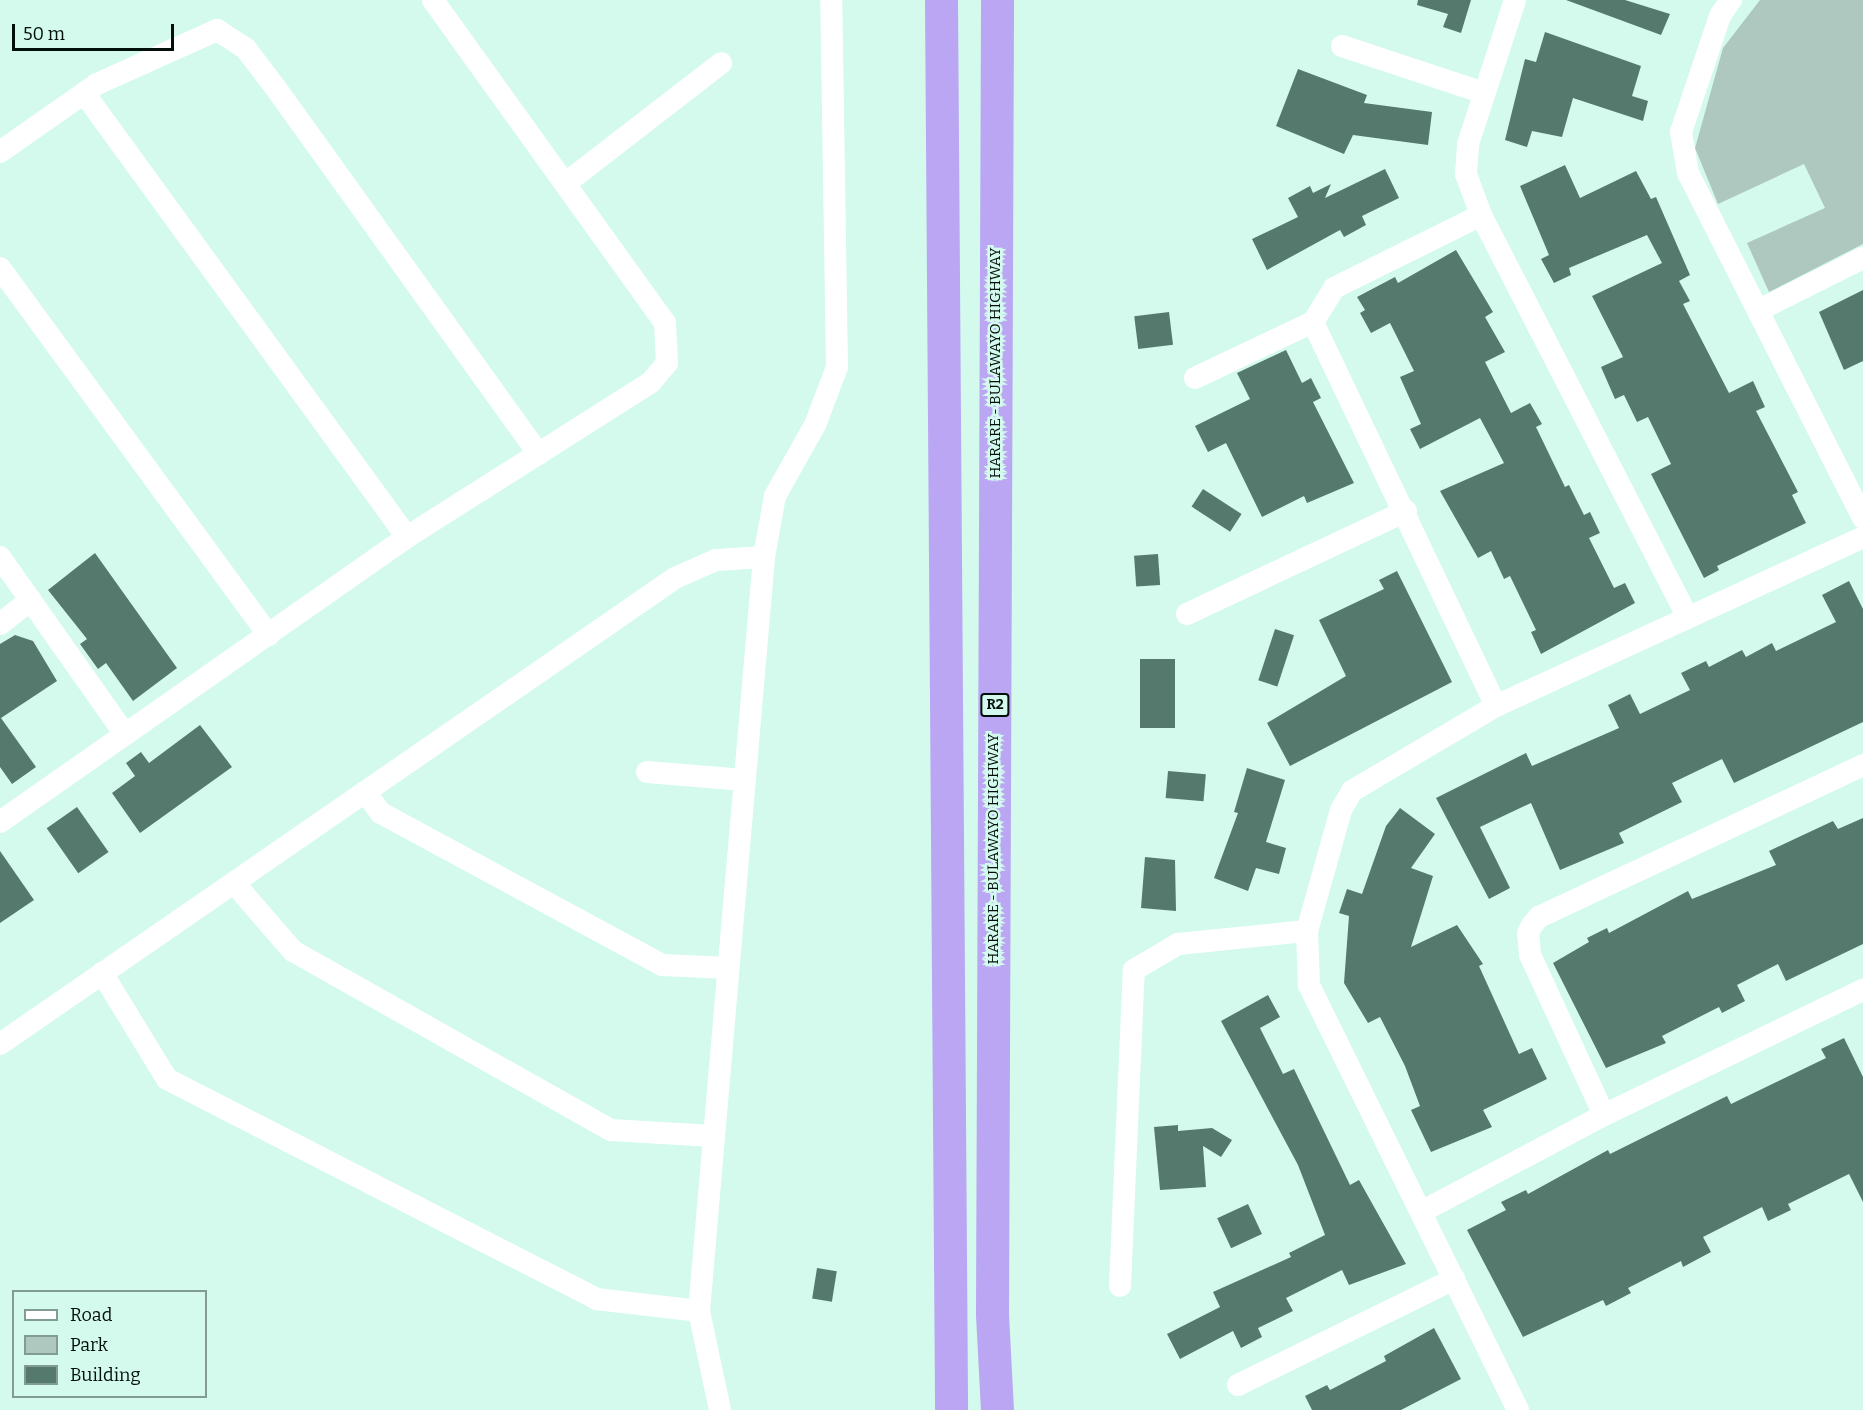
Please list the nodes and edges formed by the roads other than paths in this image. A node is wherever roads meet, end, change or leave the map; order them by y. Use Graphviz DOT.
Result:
graph roads {
  1 [pos="432,0"];
  2 [pos="831,0"];
  3 [pos="941,0"];
  4 [pos="997,0"];
  5 [pos="1020,0"];
  6 [pos="1515,0"];
  7 [pos="1731,0"];
  8 [pos="1342,46"];
  9 [pos="721,63"];
  10 [pos="997,78"];
  11 [pos="84,93"];
  12 [pos="1485,93"];
  13 [pos="0,152"];
  14 [pos="566,183"];
  15 [pos="1481,215"];
  16 [pos="1863,258"];
  17 [pos="0,268"];
  18 [pos="1761,309"];
  19 [pos="1313,322"];
  20 [pos="1195,378"];
  21 [pos="539,454"];
  22 [pos="1406,511"];
  23 [pos="1863,518"];
  24 [pos="407,537"];
  25 [pos="1863,537"];
  26 [pos="0,557"];
  27 [pos="764,557"];
  28 [pos="31,600"];
  29 [pos="1187,614"];
  30 [pos="1688,617"];
  31 [pos="0,624"];
  32 [pos="269,635"];
  33 [pos="1496,706"];
  34 [pos="125,734"];
  35 [pos="1863,765"];
  36 [pos="647,772"];
  37 [pos="745,780"];
  38 [pos="365,792"];
  39 [pos="0,822"];
  40 [pos="234,883"];
  41 [pos="1307,931"];
  42 [pos="728,968"];
  43 [pos="102,973"];
  44 [pos="1863,990"];
  45 [pos="0,1044"];
  46 [pos="1604,1115"];
  47 [pos="713,1136"];
  48 [pos="1421,1212"];
  49 [pos="1454,1279"];
  50 [pos="1120,1286"];
  51 [pos="699,1311"];
  52 [pos="1238,1385"];
  53 [pos="720,1410"];
  54 [pos="951,1410"];
  55 [pos="997,1410"];
  56 [pos="1518,1410"];
  1 -- 14 [label="street"];
  2 -- 27 [label="street"];
  3 -- 54 [label="highway"];
  4 -- 10 [label="highway, HARARE - BULAWAYO HIGHWAY / R2"];
  5 -- 10 [label="highway"];
  6 -- 12 [label="street"];
  7 -- 18 [label="street"];
  8 -- 12 [label="street"];
  9 -- 14 [label="street"];
  10 -- 55 [label="highway, HARARE - BULAWAYO HIGHWAY / R2"];
  11 -- 13 [label="street"];
  11 -- 21 [label="street"];
  11 -- 24 [label="street"];
  12 -- 15 [label="street"];
  14 -- 21 [label="street"];
  15 -- 19 [label="street"];
  15 -- 30 [label="street"];
  16 -- 18 [label="street"];
  17 -- 32 [label="street"];
  18 -- 23 [label="street"];
  19 -- 20 [label="street"];
  19 -- 22 [label="street"];
  21 -- 24 [label="street"];
  22 -- 29 [label="street"];
  22 -- 33 [label="street"];
  24 -- 32 [label="street"];
  25 -- 30 [label="street"];
  26 -- 28 [label="street"];
  27 -- 37 [label="street"];
  27 -- 38 [label="street"];
  28 -- 31 [label="street"];
  28 -- 34 [label="street"];
  30 -- 33 [label="street"];
  32 -- 34 [label="street"];
  33 -- 41 [label="street"];
  34 -- 39 [label="street"];
  35 -- 46 [label="street"];
  36 -- 37 [label="street"];
  37 -- 42 [label="street"];
  38 -- 40 [label="street"];
  38 -- 42 [label="street"];
  40 -- 43 [label="street"];
  40 -- 47 [label="street"];
  41 -- 48 [label="street"];
  41 -- 50 [label="street"];
  42 -- 47 [label="street"];
  43 -- 45 [label="street"];
  43 -- 51 [label="street"];
  44 -- 46 [label="street"];
  46 -- 48 [label="street"];
  47 -- 51 [label="street"];
  48 -- 49 [label="street"];
  49 -- 52 [label="street"];
  49 -- 56 [label="street"];
  51 -- 53 [label="street"];
}
